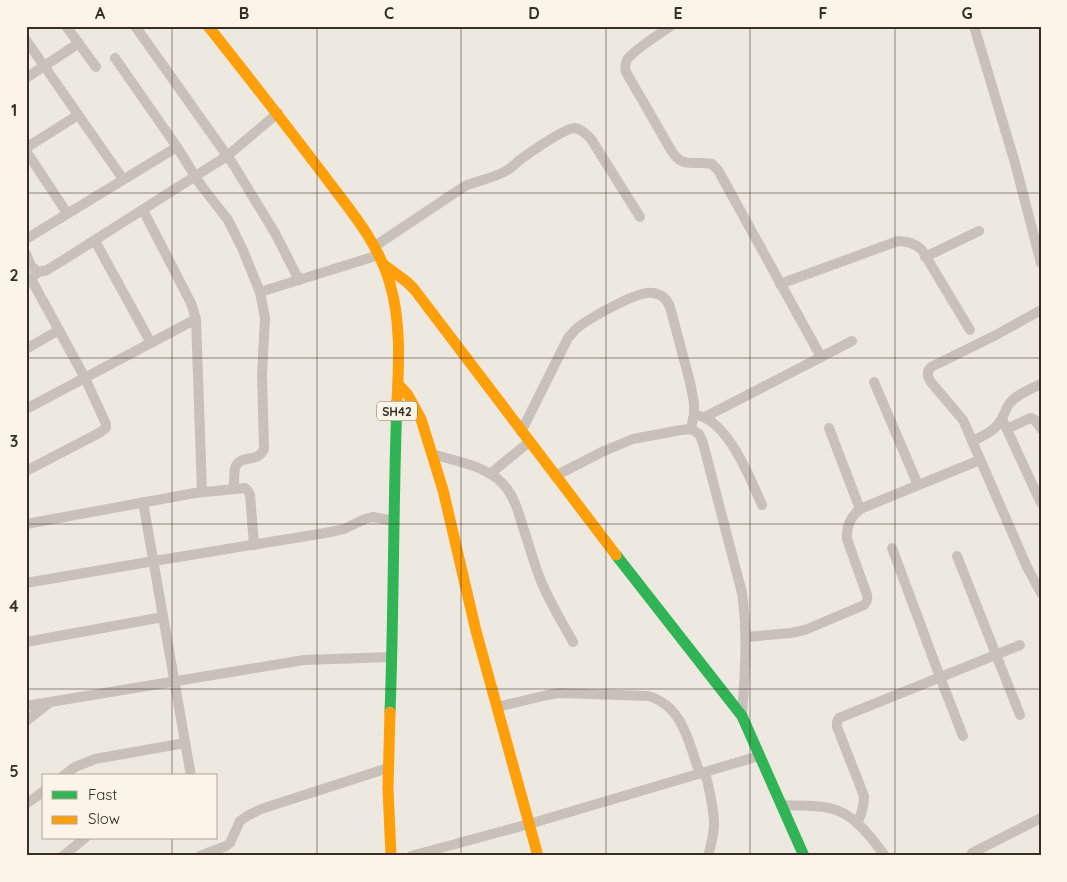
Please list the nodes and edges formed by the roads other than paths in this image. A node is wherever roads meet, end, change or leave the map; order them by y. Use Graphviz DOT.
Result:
graph roads {
  1 [pos="66,26"];
  2 [pos="136,26"];
  3 [pos="208,26"];
  4 [pos="671,26"];
  5 [pos="974,26"];
  6 [pos="26,40"];
  7 [pos="78,43"];
  8 [pos="114,58"];
  9 [pos="44,66"];
  10 [pos="96,67"];
  11 [pos="26,78"];
  12 [pos="278,113"];
  13 [pos="78,115"];
  14 [pos="177,147"];
  15 [pos="26,150"];
  16 [pos="227,156"];
  17 [pos="196,177"];
  18 [pos="123,179"];
  19 [pos="143,210"];
  20 [pos="67,213"];
  21 [pos="640,217"];
  22 [pos="979,231"];
  23 [pos="26,239"];
  24 [pos="95,241"];
  25 [pos="26,254"];
  26 [pos="379,256"];
  27 [pos="925,257"];
  28 [pos="1041,263"];
  29 [pos="32,278"];
  30 [pos="299,280"];
  31 [pos="780,284"];
  32 [pos="260,292"];
  33 [pos="1041,310"];
  34 [pos="196,319"];
  35 [pos="59,330"];
  36 [pos="970,330"];
  37 [pos="852,341"];
  38 [pos="151,343"];
  39 [pos="26,349"];
  40 [pos="821,357"];
  41 [pos="85,378"];
  42 [pos="874,382"];
  43 [pos="398,384"];
  44 [pos="1041,384"];
  45 [pos="26,409"];
  46 [pos="694,414"];
  47 [pos="705,417"];
  48 [pos="1002,418"];
  49 [pos="829,428"];
  50 [pos="691,429"];
  51 [pos="1007,429"];
  52 [pos="1041,429"];
  53 [pos="522,432"];
  54 [pos="972,441"];
  55 [pos="529,442"];
  56 [pos="432,454"];
  57 [pos="980,460"];
  58 [pos="26,471"];
  59 [pos="490,474"];
  60 [pos="555,476"];
  61 [pos="918,485"];
  62 [pos="234,488"];
  63 [pos="202,492"];
  64 [pos="143,502"];
  65 [pos="1041,503"];
  66 [pos="762,505"];
  67 [pos="860,509"];
  68 [pos="394,521"];
  69 [pos="26,524"];
  70 [pos="254,545"];
  71 [pos="892,548"];
  72 [pos="958,556"];
  73 [pos="154,561"];
  74 [pos="26,583"];
  75 [pos="1041,593"];
  76 [pos="163,617"];
  77 [pos="746,637"];
  78 [pos="26,642"];
  79 [pos="573,642"];
  80 [pos="1020,645"];
  81 [pos="996,654"];
  82 [pos="392,657"];
  83 [pos="940,677"];
  84 [pos="174,681"];
  85 [pos="50,702"];
  86 [pos="26,706"];
  87 [pos="497,707"];
  88 [pos="1020,715"];
  89 [pos="742,716"];
  90 [pos="26,721"];
  91 [pos="963,736"];
  92 [pos="185,743"];
  93 [pos="759,756"];
  94 [pos="388,768"];
  95 [pos="702,773"];
  96 [pos="66,774"];
  97 [pos="190,774"];
  98 [pos="42,792"];
  99 [pos="26,804"];
  100 [pos="781,805"];
  101 [pos="1041,818"];
  102 [pos="529,824"];
  103 [pos="857,824"];
  104 [pos="83,840"];
  105 [pos="972,853"];
  106 [pos="63,856"];
  107 [pos="200,856"];
  108 [pos="391,856"];
  109 [pos="411,856"];
  110 [pos="538,856"];
  111 [pos="708,856"];
  112 [pos="804,856"];
  113 [pos="885,856"];
  1 -- 7 [label="street"];
  2 -- 16 [label="street"];
  3 -- 12 [label="street, SH42"];
  4 -- 31 [label="street"];
  5 -- 28 [label="street"];
  6 -- 9 [label="street"];
  7 -- 9 [label="street"];
  7 -- 10 [label="street"];
  8 -- 14 [label="street"];
  9 -- 11 [label="street"];
  9 -- 13 [label="street"];
  12 -- 16 [label="street"];
  12 -- 26 [label="street, SH42"];
  13 -- 15 [label="street"];
  13 -- 18 [label="street"];
  14 -- 17 [label="street"];
  14 -- 18 [label="street"];
  15 -- 20 [label="street"];
  16 -- 17 [label="street"];
  16 -- 30 [label="street"];
  17 -- 19 [label="street"];
  17 -- 32 [label="street"];
  18 -- 20 [label="street"];
  19 -- 24 [label="street"];
  19 -- 34 [label="street"];
  20 -- 23 [label="street"];
  21 -- 26 [label="street"];
  22 -- 27 [label="street"];
  24 -- 29 [label="street"];
  24 -- 38 [label="street"];
  25 -- 29 [label="street"];
  26 -- 30 [label="street"];
  26 -- 43 [label="street, SH42"];
  26 -- 53 [label="street"];
  27 -- 31 [label="street"];
  27 -- 36 [label="street"];
  29 -- 35 [label="street"];
  30 -- 32 [label="street"];
  31 -- 40 [label="street"];
  32 -- 62 [label="street"];
  33 -- 54 [label="street"];
  34 -- 38 [label="street"];
  34 -- 63 [label="street"];
  35 -- 39 [label="street"];
  35 -- 41 [label="street"];
  37 -- 40 [label="street"];
  38 -- 41 [label="street"];
  40 -- 47 [label="street"];
  41 -- 45 [label="street"];
  41 -- 58 [label="street"];
  42 -- 61 [label="street"];
  43 -- 56 [label="street"];
  43 -- 68 [label="street, SH42"];
  44 -- 48 [label="street"];
  46 -- 47 [label="street"];
  46 -- 50 [label="street"];
  46 -- 53 [label="street"];
  47 -- 66 [label="street"];
  48 -- 51 [label="street"];
  48 -- 54 [label="street"];
  49 -- 67 [label="street"];
  50 -- 60 [label="street"];
  50 -- 77 [label="street"];
  51 -- 52 [label="street"];
  51 -- 65 [label="street"];
  53 -- 55 [label="street"];
  54 -- 57 [label="street"];
  55 -- 59 [label="street"];
  55 -- 60 [label="street"];
  56 -- 59 [label="street"];
  56 -- 87 [label="street"];
  57 -- 61 [label="street"];
  57 -- 75 [label="street"];
  59 -- 79 [label="street"];
  60 -- 89 [label="street"];
  61 -- 67 [label="street"];
  62 -- 63 [label="street"];
  62 -- 70 [label="street"];
  63 -- 64 [label="street"];
  64 -- 69 [label="street"];
  64 -- 73 [label="street"];
  67 -- 77 [label="street"];
  68 -- 70 [label="street"];
  68 -- 82 [label="street, SH42"];
  70 -- 73 [label="street"];
  71 -- 83 [label="street"];
  72 -- 81 [label="street"];
  73 -- 74 [label="street"];
  73 -- 76 [label="street"];
  76 -- 78 [label="street"];
  76 -- 84 [label="street"];
  77 -- 89 [label="street"];
  80 -- 81 [label="street"];
  81 -- 83 [label="street"];
  81 -- 88 [label="street"];
  82 -- 84 [label="street"];
  82 -- 94 [label="street, SH42"];
  83 -- 91 [label="street"];
  83 -- 103 [label="street"];
  84 -- 85 [label="street"];
  84 -- 92 [label="street"];
  85 -- 86 [label="street"];
  85 -- 90 [label="street"];
  87 -- 95 [label="street"];
  87 -- 102 [label="street"];
  89 -- 93 [label="street"];
  92 -- 96 [label="street"];
  92 -- 97 [label="street"];
  93 -- 95 [label="street"];
  93 -- 100 [label="street"];
  94 -- 107 [label="street"];
  94 -- 108 [label="street, SH42"];
  95 -- 102 [label="street"];
  95 -- 111 [label="street"];
  98 -- 99 [label="street"];
  100 -- 103 [label="street"];
  100 -- 112 [label="street"];
  101 -- 105 [label="street"];
  102 -- 109 [label="street"];
  102 -- 110 [label="street"];
  103 -- 113 [label="street"];
  104 -- 106 [label="street"];
}
